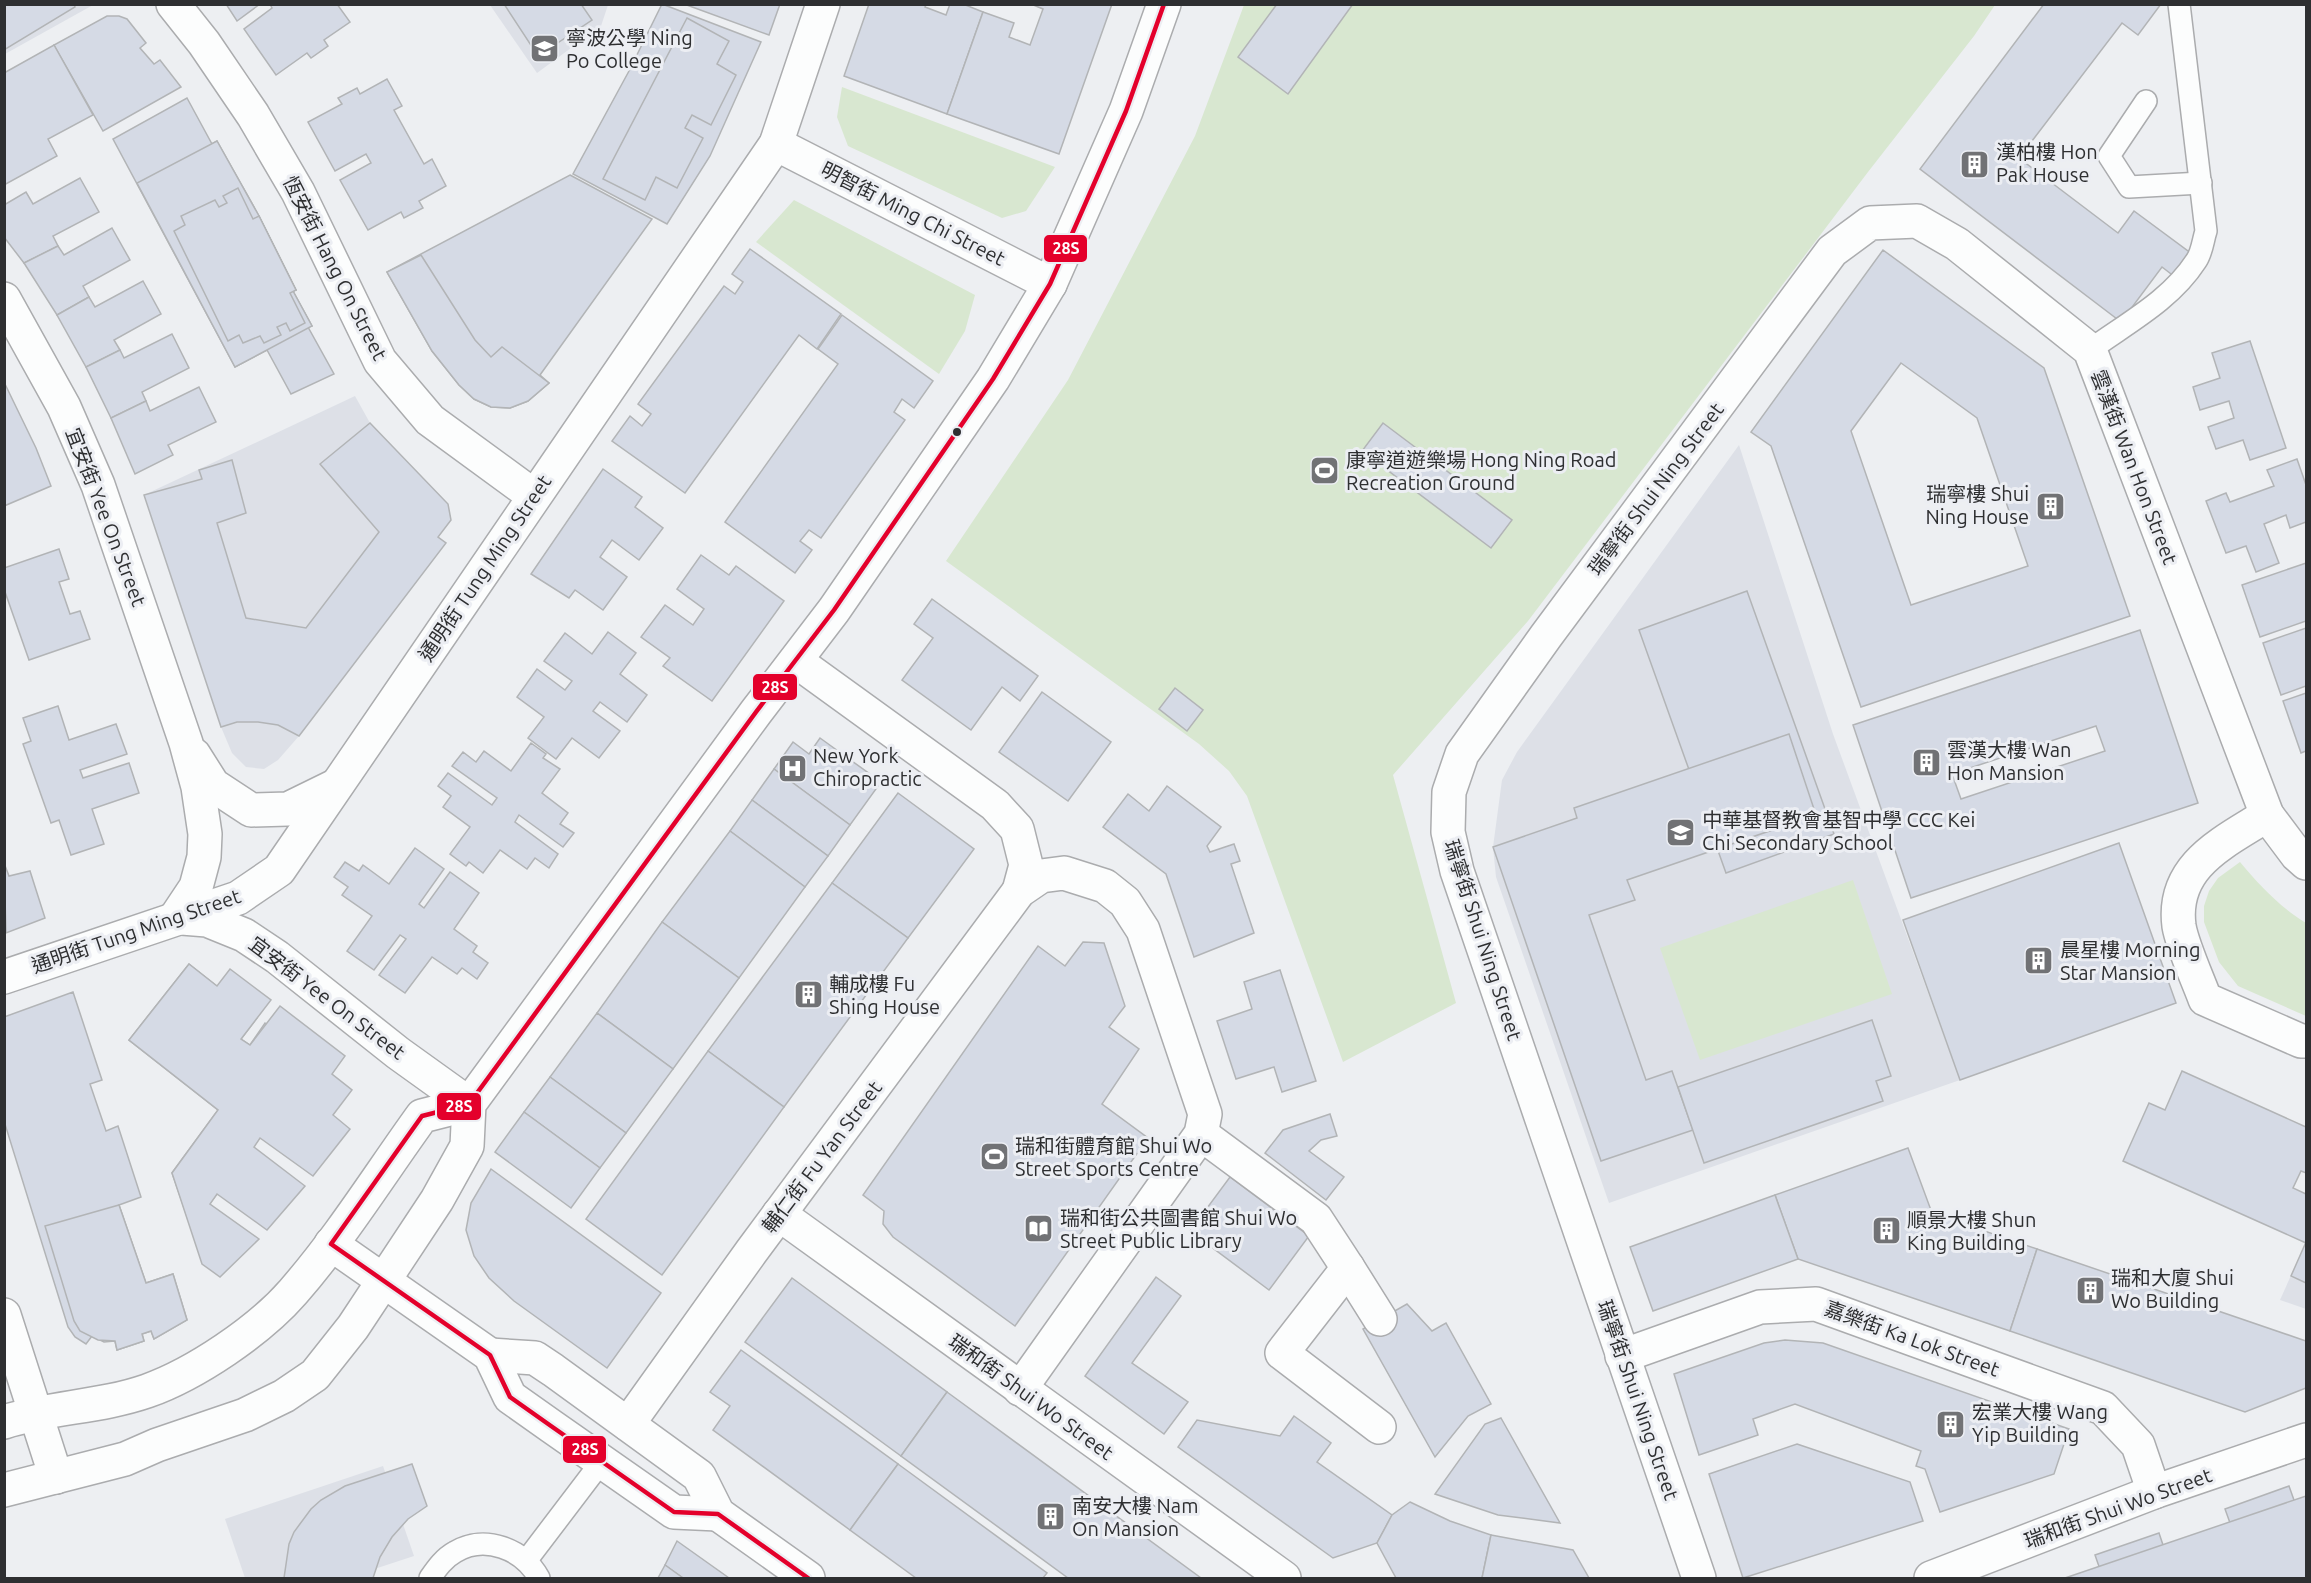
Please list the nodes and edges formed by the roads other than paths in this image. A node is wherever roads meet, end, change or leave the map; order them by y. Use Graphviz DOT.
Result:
graph roads {
  1 [pos="173,4"];
  2 [pos="823,4"];
  3 [pos="1164,4"];
  4 [pos="2179,4"];
  5 [pos="2146,101"];
  6 [pos="776,144"];
  7 [pos="2200,183"];
  8 [pos="1832,251"];
  9 [pos="1050,284"];
  10 [pos="4,299"];
  11 [pos="2090,350"];
  12 [pos="534,496"];
  13 [pos="796,661"];
  14 [pos="186,744"];
  15 [pos="337,785"];
  16 [pos="2267,815"];
  17 [pos="2307,863"];
  18 [pos="1019,891"];
  19 [pos="176,917"];
  20 [pos="4,977"];
  21 [pos="2307,1041"];
  22 [pos="469,1104"];
  23 [pos="1201,1134"];
  24 [pos="779,1214"];
  25 [pos="332,1244"];
  26 [pos="1348,1268"];
  27 [pos="384,1281"];
  28 [pos="4,1315"];
  29 [pos="1380,1319"];
  30 [pos="490,1355"];
  31 [pos="1623,1356"];
  32 [pos="1020,1389"];
  33 [pos="36,1412"];
  34 [pos="4,1422"];
  35 [pos="628,1424"];
  36 [pos="1379,1427"];
  37 [pos="2307,1440"];
  38 [pos="602,1461"];
  39 [pos="56,1477"];
  40 [pos="4,1490"];
  41 [pos="2154,1492"];
  42 [pos="718,1514"];
  43 [pos="526,1561"];
  44 [pos="430,1578"];
  45 [pos="539,1578"];
  46 [pos="808,1578"];
  47 [pos="1284,1578"];
  48 [pos="1699,1578"];
  49 [pos="1931,1578"];
  1 -- 12 [label="street, 恆安街 Hang On Street"];
  2 -- 6 [label="street, 通明街 Tung Ming Street"];
  3 -- 9 [label="street"];
  4 -- 7 [label="lane"];
  5 -- 7 [label="lane"];
  6 -- 9 [label="street, 明智街 Ming Chi Street"];
  6 -- 12 [label="street, 通明街 Tung Ming Street"];
  7 -- 11 [label="lane"];
  8 -- 11 [label="street, 雲漢街 Wan Hon Street"];
  8 -- 31 [label="street, 瑞寧街 Shui Ning Street"];
  9 -- 13 [label="street"];
  10 -- 14 [label="street, 宜安街 Yee On Street"];
  11 -- 16 [label="street, 雲漢街 Wan Hon Street"];
  12 -- 15 [label="street, 通明街 Tung Ming Street"];
  13 -- 18 [label="street"];
  13 -- 22 [label="street"];
  14 -- 15 [label="street, 宜安街 Yee On Street"];
  14 -- 19 [label="street, 宜安街 Yee On Street"];
  15 -- 19 [label="street, 通明街 Tung Ming Street"];
  16 -- 17 [label="street, 雲漢街 Wan Hon Street"];
  16 -- 21 [label="street"];
  18 -- 23 [label="street"];
  18 -- 24 [label="street, 輔仁街 Fu Yan Street"];
  19 -- 20 [label="street, 通明街 Tung Ming Street"];
  19 -- 22 [label="street, 宜安街 Yee On Street"];
  22 -- 25 [label="street"];
  22 -- 27 [label="street"];
  23 -- 26 [label="street"];
  23 -- 32 [label="street"];
  24 -- 32 [label="street, 瑞和街 Shui Wo Street"];
  24 -- 35 [label="street, 輔仁街 Fu Yan Street"];
  25 -- 27 [label="street"];
  25 -- 33 [label="street"];
  26 -- 29 [label="street"];
  26 -- 36 [label="street"];
  27 -- 30 [label="street"];
  27 -- 39 [label="street"];
  28 -- 33 [label="street"];
  30 -- 35 [label="street"];
  30 -- 38 [label="street"];
  31 -- 41 [label="street, 嘉樂街 Ka Lok Street"];
  31 -- 48 [label="street, 瑞寧街 Shui Ning Street"];
  32 -- 47 [label="street, 瑞和街 Shui Wo Street"];
  33 -- 34 [label="street"];
  33 -- 39 [label="street"];
  35 -- 42 [label="street"];
  37 -- 41 [label="street, 瑞和街 Shui Wo Street"];
  38 -- 42 [label="street"];
  38 -- 43 [label="lane"];
  39 -- 40 [label="street"];
  41 -- 49 [label="street, 瑞和街 Shui Wo Street"];
  42 -- 46 [label="street"];
  43 -- 44 [label="lane"];
  43 -- 45 [label="lane"];
}
